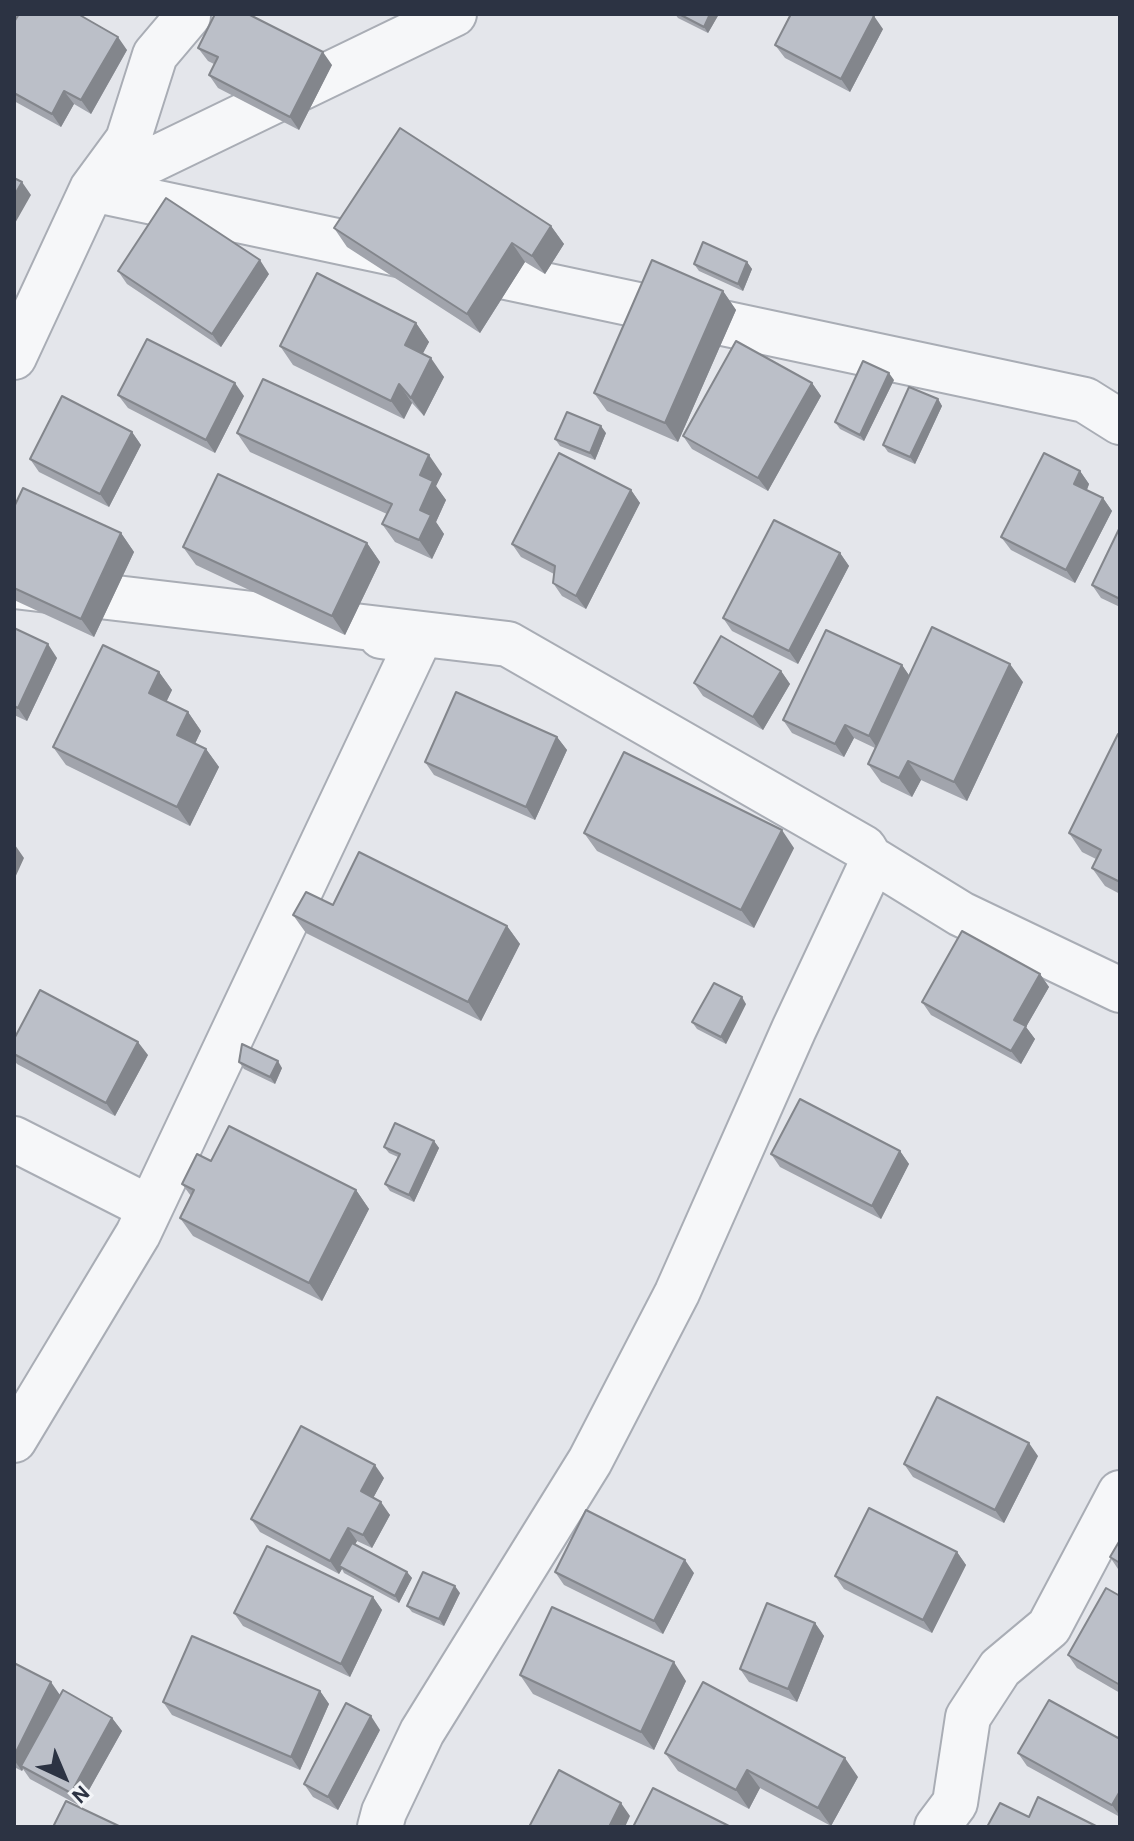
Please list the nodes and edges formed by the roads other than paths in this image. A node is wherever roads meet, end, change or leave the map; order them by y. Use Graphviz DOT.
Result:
graph roads {
  1 [pos="157,14"];
  2 [pos="188,14"];
  3 [pos="454,14"];
  4 [pos="92,189"];
  5 [pos="14,332"];
  6 [pos="14,357"];
  7 [pos="1120,422"];
  8 [pos="14,586"];
  9 [pos="870,858"];
  10 [pos="1120,990"];
  11 [pos="14,1139"];
  12 [pos="150,1208"];
  13 [pos="14,1440"];
  14 [pos="1120,1493"];
  15 [pos="380,1827"];
  16 [pos="937,1827"];
  1 -- 5 [label="street"];
  2 -- 4 [label="street"];
  3 -- 4 [label="street"];
  4 -- 6 [label="street"];
  4 -- 7 [label="street"];
  8 -- 9 [label="street"];
  8 -- 12 [label="street"];
  9 -- 10 [label="street"];
  9 -- 15 [label="street"];
  11 -- 12 [label="street"];
  12 -- 13 [label="street"];
  14 -- 16 [label="street"];
}
